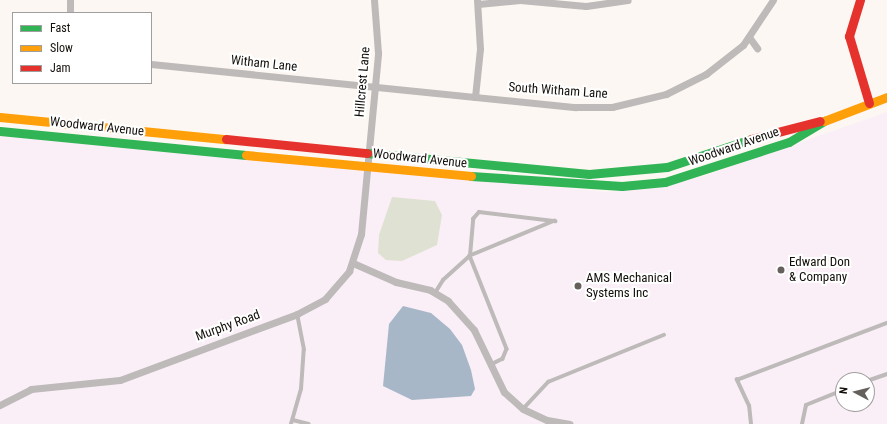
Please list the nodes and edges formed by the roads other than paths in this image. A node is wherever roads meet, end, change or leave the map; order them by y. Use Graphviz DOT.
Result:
graph roads {
  1 [pos="70,0"];
  2 [pos="374,0"];
  3 [pos="628,0"];
  4 [pos="773,0"];
  5 [pos="860,0"];
  6 [pos="478,2"];
  7 [pos="70,12"];
  8 [pos="749,37"];
  9 [pos="757,48"];
  10 [pos="152,64"];
  11 [pos="374,88"];
  12 [pos="475,97"];
  13 [pos="887,97"];
  14 [pos="869,103"];
  15 [pos="0,117"];
  16 [pos="826,120"];
  17 [pos="0,130"];
  18 [pos="370,153"];
  19 [pos="368,167"];
  20 [pos="470,256"];
  21 [pos="353,263"];
  22 [pos="435,293"];
  23 [pos="297,314"];
  24 [pos="887,323"];
  25 [pos="664,335"];
  26 [pos="489,365"];
  27 [pos="887,374"];
  28 [pos="875,378"];
  29 [pos="835,393"];
  30 [pos="0,405"];
  31 [pos="524,409"];
  32 [pos="292,420"];
  33 [pos="556,423"];
  34 [pos="291,424"];
  35 [pos="309,424"];
  36 [pos="570,424"];
  37 [pos="751,424"];
  38 [pos="802,424"];
  1 -- 7 [label="street"];
  2 -- 11 [label="street, Hillcrest Lane"];
  3 -- 6 [label="street"];
  4 -- 8 [label="street, South Witham Lane"];
  5 -- 14 [label="street"];
  6 -- 12 [label="street"];
  8 -- 9 [label="street"];
  8 -- 12 [label="street, South Witham Lane"];
  10 -- 11 [label="street, Witham Lane"];
  11 -- 12 [label="street, South Witham Lane"];
  11 -- 18 [label="street, Hillcrest Lane"];
  13 -- 14 [label="street, Woodward Avenue"];
  14 -- 16 [label="street, Woodward Avenue"];
  15 -- 18 [label="street, Woodward Avenue"];
  16 -- 18 [label="street, Woodward Avenue"];
  16 -- 19 [label="street, Woodward Avenue"];
  17 -- 19 [label="street, Woodward Avenue"];
  18 -- 19 [label="street, Hillcrest Lane"];
  19 -- 21 [label="street, Murphy Road"];
  20 -- 20 [label="lane"];
  20 -- 22 [label="lane"];
  20 -- 26 [label="lane"];
  21 -- 22 [label="street"];
  21 -- 23 [label="street, Murphy Road"];
  22 -- 26 [label="street"];
  23 -- 30 [label="street, Murphy Road"];
  23 -- 32 [label="lane"];
  24 -- 37 [label="lane"];
  25 -- 31 [label="lane"];
  26 -- 31 [label="street"];
  27 -- 28 [label="lane"];
  29 -- 38 [label="lane"];
  31 -- 33 [label="street"];
  32 -- 34 [label="lane"];
  32 -- 35 [label="lane"];
  33 -- 36 [label="street"];
}
